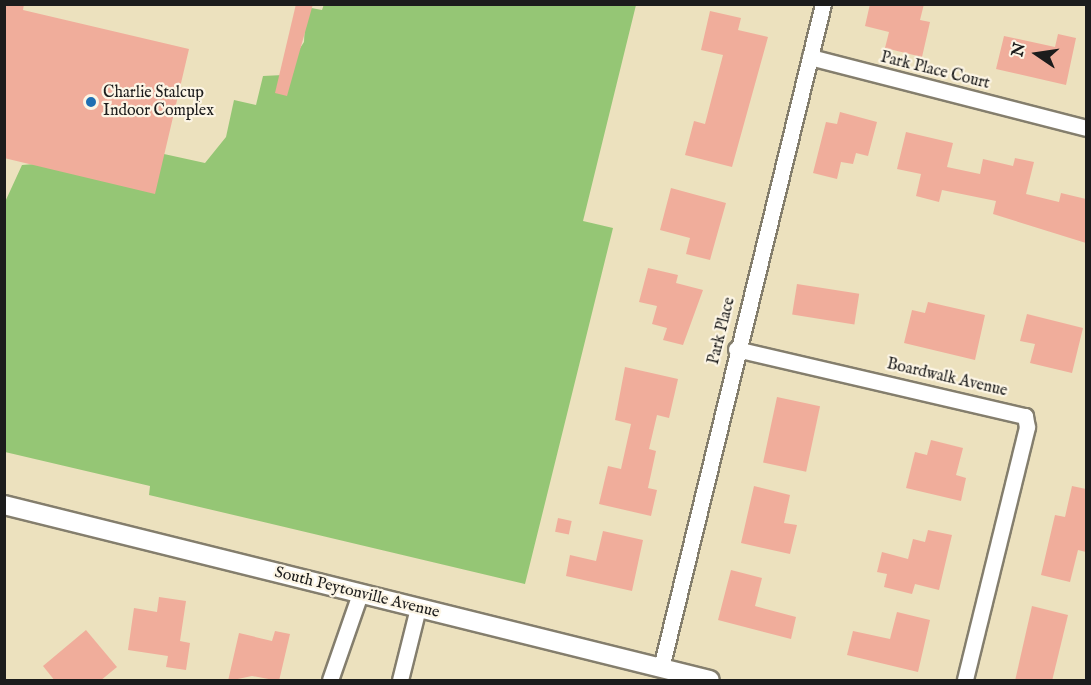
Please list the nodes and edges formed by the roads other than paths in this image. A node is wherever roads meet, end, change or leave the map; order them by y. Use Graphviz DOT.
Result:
graph roads {
  1 [pos="823,4"];
  2 [pos="810,57"];
  3 [pos="1086,128"];
  4 [pos="736,349"];
  5 [pos="4,506"];
  6 [pos="360,594"];
  7 [pos="418,608"];
  8 [pos="661,668"];
  9 [pos="330,681"];
  10 [pos="400,681"];
  11 [pos="710,681"];
  12 [pos="965,681"];
  1 -- 2 [label="street, Park Place"];
  2 -- 3 [label="street, Park Place Court"];
  2 -- 4 [label="street, Park Place"];
  4 -- 8 [label="street, Park Place"];
  4 -- 12 [label="street, Boardwalk Avenue"];
  5 -- 6 [label="street, South Peytonville Avenue"];
  6 -- 7 [label="street, South Peytonville Avenue"];
  6 -- 9 [label="street"];
  7 -- 8 [label="street, South Peytonville Avenue"];
  7 -- 10 [label="street"];
  8 -- 11 [label="street, South Peytonville Avenue"];
}
